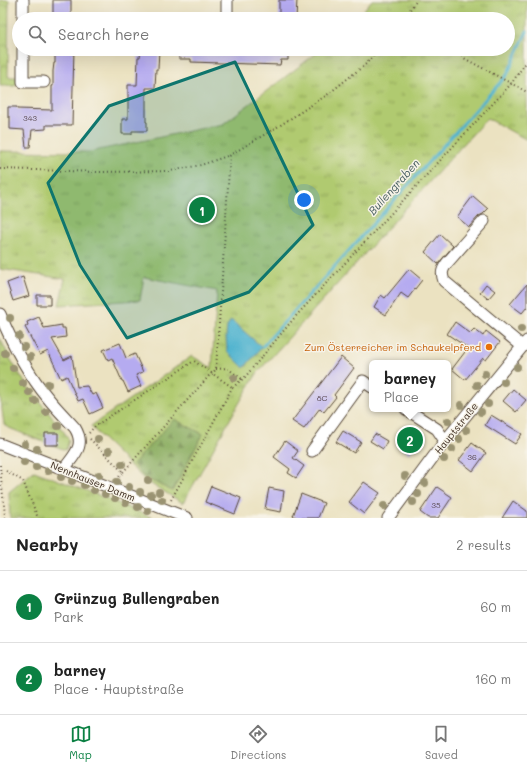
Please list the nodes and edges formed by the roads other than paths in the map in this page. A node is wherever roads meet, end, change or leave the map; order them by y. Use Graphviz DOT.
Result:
graph roads {
  1 [pos="23,0"];
  2 [pos="227,0"];
  3 [pos="23,12"];
  4 [pos="227,12"];
  5 [pos="23,56"];
  6 [pos="44,82"];
  7 [pos="484,221"];
  8 [pos="0,314"];
  9 [pos="525,343"];
  10 [pos="369,385"];
  11 [pos="410,412"];
  12 [pos="445,441"];
  13 [pos="0,444"];
  14 [pos="312,451"];
  15 [pos="64,469"];
  16 [pos="187,518"];
  17 [pos="388,518"];
  1 -- 3 [label="street"];
  2 -- 4 [label="street"];
  5 -- 6 [label="street"];
  7 -- 9 [label="street"];
  8 -- 15 [label="street"];
  9 -- 12 [label="street, Hauptstraße"];
  10 -- 14 [label="street"];
  11 -- 12 [label="street"];
  12 -- 17 [label="street, Hauptstraße"];
  13 -- 15 [label="street, Nennhauser Damm"];
  15 -- 16 [label="street, Nennhauser Damm"];
}
